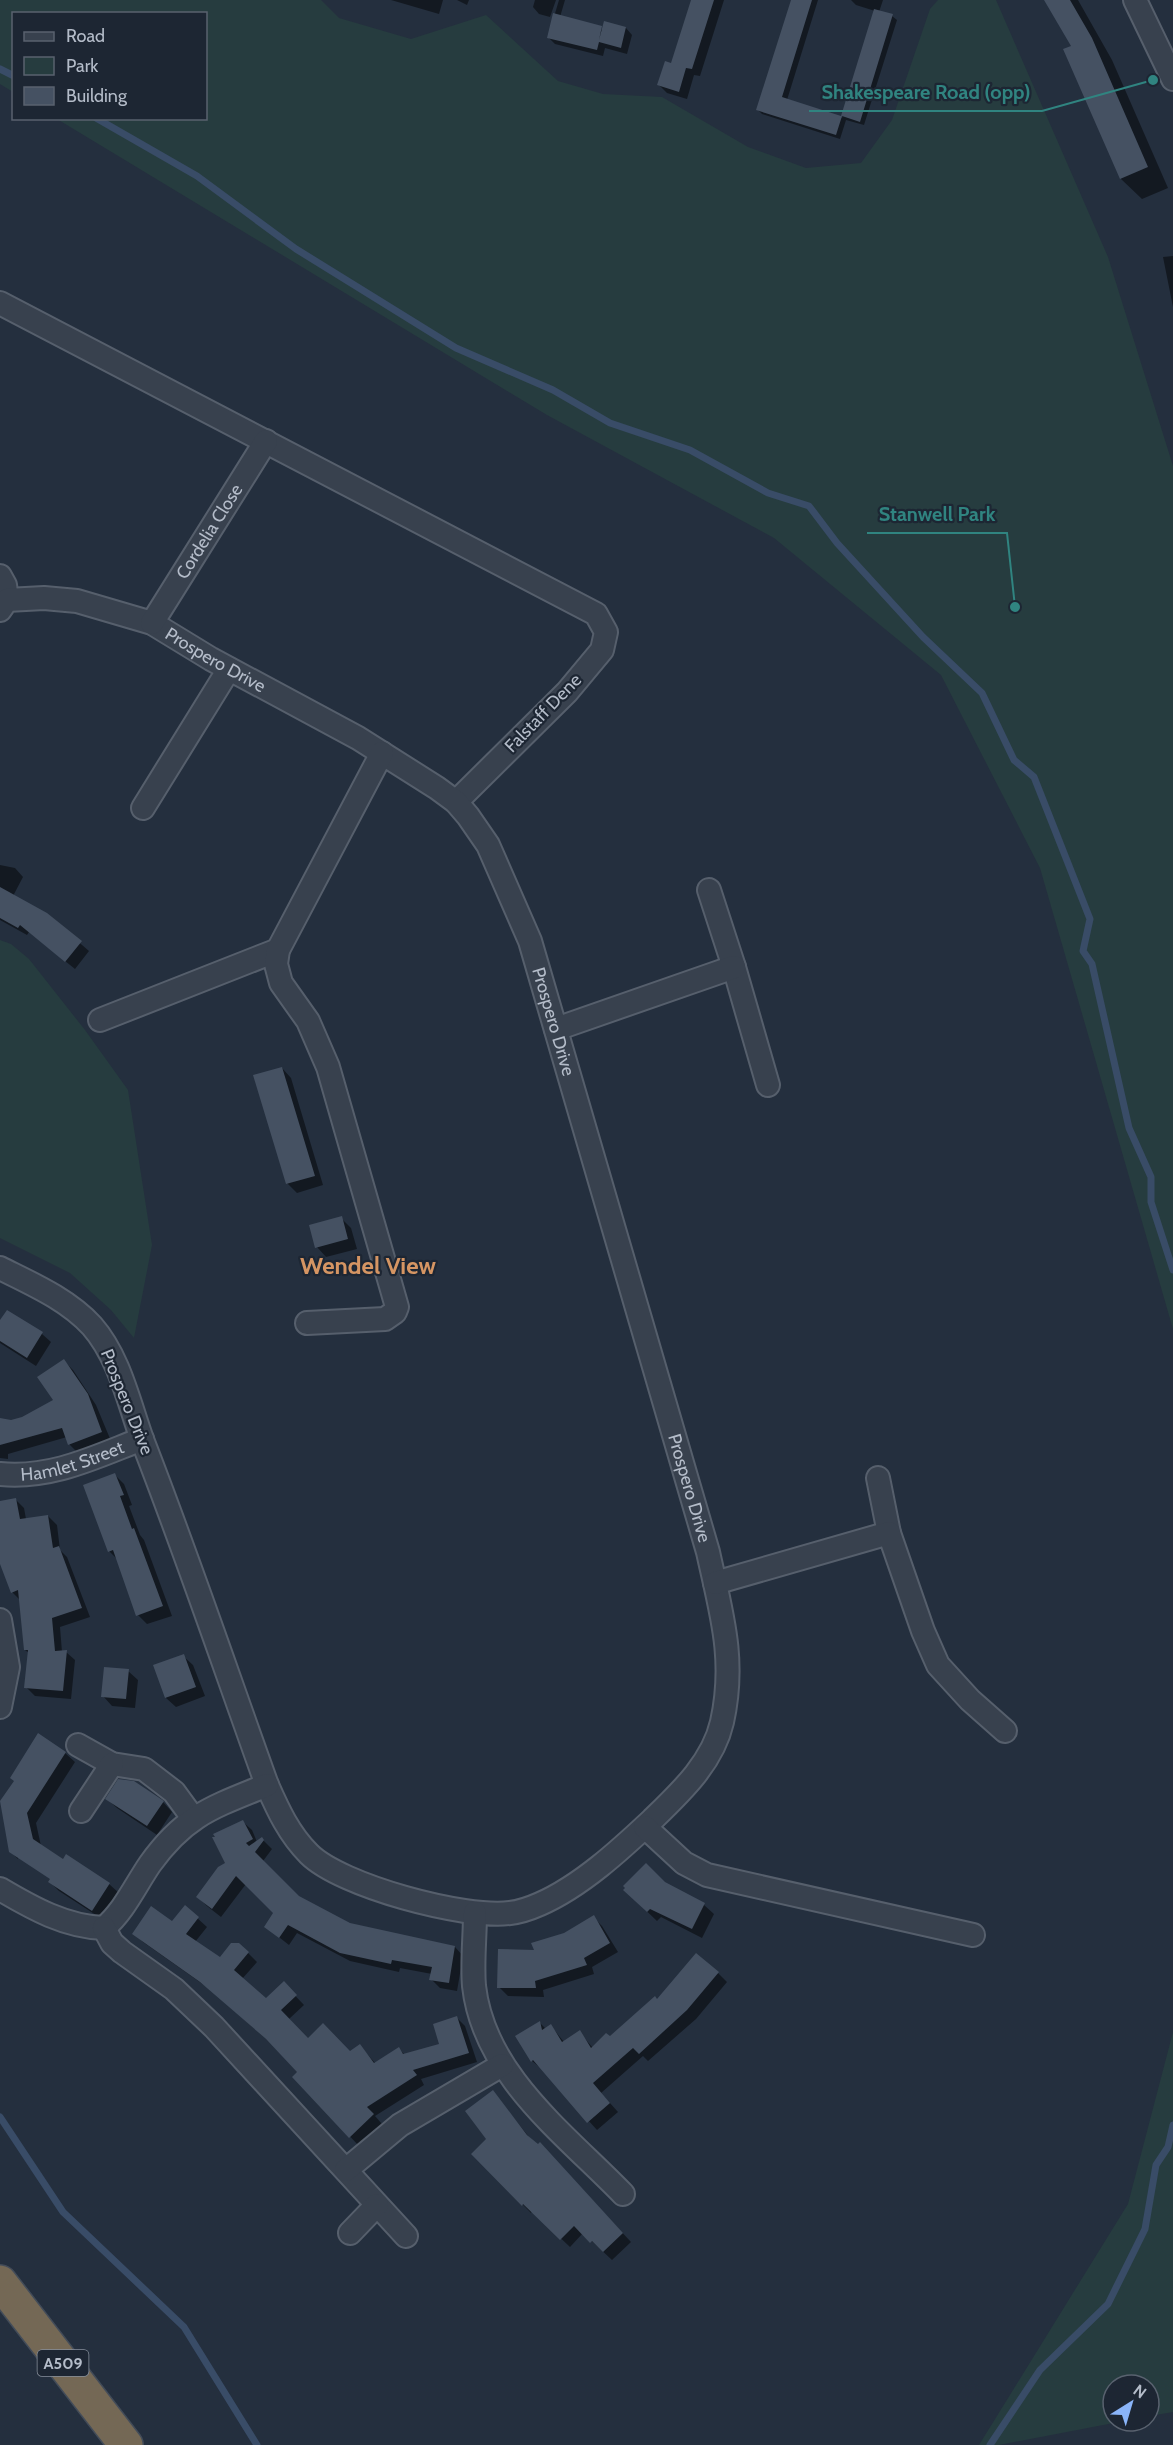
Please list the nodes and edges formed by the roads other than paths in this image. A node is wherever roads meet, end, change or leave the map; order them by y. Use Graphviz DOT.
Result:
graph roads {
  1 [pos="1135,0"];
  2 [pos="1173,79"];
  3 [pos="0,303"];
  4 [pos="266,441"];
  5 [pos="0,576"];
  6 [pos="4,605"];
  7 [pos="152,623"];
  8 [pos="229,669"];
  9 [pos="382,753"];
  10 [pos="456,802"];
  11 [pos="143,808"];
  12 [pos="709,890"];
  13 [pos="278,950"];
  14 [pos="734,967"];
  15 [pos="100,1020"];
  16 [pos="556,1029"];
  17 [pos="768,1084"];
  18 [pos="0,1268"];
  19 [pos="308,1323"];
  20 [pos="142,1439"];
  21 [pos="0,1474"];
  22 [pos="878,1478"];
  23 [pos="890,1533"];
  24 [pos="715,1583"];
  25 [pos="0,1620"];
  26 [pos="0,1707"];
  27 [pos="1005,1731"];
  28 [pos="78,1745"];
  29 [pos="112,1764"];
  30 [pos="267,1785"];
  31 [pos="81,1811"];
  32 [pos="193,1818"];
  33 [pos="645,1827"];
  34 [pos="0,1889"];
  35 [pos="475,1913"];
  36 [pos="104,1928"];
  37 [pos="973,1935"];
  38 [pos="502,2065"];
  39 [pos="346,2170"];
  40 [pos="623,2194"];
  41 [pos="377,2205"];
  42 [pos="350,2233"];
  43 [pos="406,2236"];
  44 [pos="0,2282"];
  45 [pos="126,2445"];
  1 -- 2 [label="street"];
  3 -- 4 [label="street"];
  4 -- 7 [label="street, Cordelia Close"];
  4 -- 10 [label="street, Falstaff Dene"];
  5 -- 6 [label="street"];
  6 -- 7 [label="street, Prospero Drive"];
  7 -- 8 [label="street, Prospero Drive"];
  8 -- 9 [label="street, Prospero Drive"];
  8 -- 11 [label="street"];
  9 -- 10 [label="street, Prospero Drive"];
  9 -- 13 [label="street"];
  10 -- 16 [label="street, Prospero Drive"];
  12 -- 14 [label="street"];
  13 -- 15 [label="street"];
  13 -- 19 [label="street"];
  14 -- 16 [label="street"];
  14 -- 17 [label="street"];
  16 -- 24 [label="street, Prospero Drive"];
  18 -- 20 [label="street, Prospero Drive"];
  20 -- 21 [label="street, Hamlet Street"];
  20 -- 30 [label="street, Prospero Drive"];
  22 -- 23 [label="street"];
  23 -- 24 [label="street"];
  23 -- 27 [label="street"];
  24 -- 33 [label="street, Prospero Drive"];
  25 -- 26 [label="street"];
  28 -- 29 [label="street"];
  29 -- 31 [label="street"];
  29 -- 32 [label="street"];
  30 -- 32 [label="street"];
  30 -- 35 [label="street, Prospero Drive"];
  32 -- 36 [label="street"];
  33 -- 35 [label="street, Prospero Drive"];
  33 -- 37 [label="street"];
  34 -- 36 [label="street"];
  35 -- 38 [label="street"];
  36 -- 39 [label="street"];
  38 -- 39 [label="street"];
  38 -- 40 [label="street"];
  39 -- 41 [label="street"];
  41 -- 42 [label="street"];
  41 -- 43 [label="street"];
  44 -- 45 [label="highway, A509"];
}
